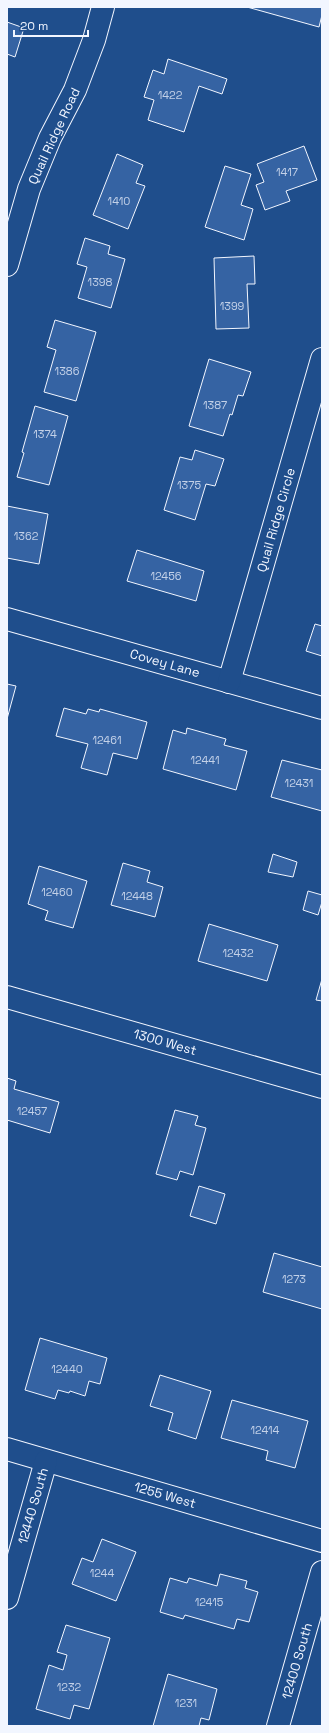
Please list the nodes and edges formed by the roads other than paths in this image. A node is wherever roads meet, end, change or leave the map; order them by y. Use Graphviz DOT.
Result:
graph roads {
  1 [pos="103,7"];
  2 [pos="7,265"];
  3 [pos="322,359"];
  4 [pos="7,619"];
  5 [pos="229,682"];
  6 [pos="322,708"];
  7 [pos="7,996"];
  8 [pos="322,1087"];
  9 [pos="7,1449"];
  10 [pos="46,1461"];
  11 [pos="322,1541"];
  12 [pos="322,1572"];
  13 [pos="7,1598"];
  14 [pos="278,1726"];
  1 -- 2 [label="street, Quail Ridge Road"];
  3 -- 5 [label="street, Quail Ridge Circle"];
  4 -- 5 [label="street, Covey Lane"];
  5 -- 6 [label="street, Covey Lane"];
  7 -- 8 [label="street, 1300 West"];
  9 -- 10 [label="street, 1255 West"];
  10 -- 11 [label="street, 1255 West"];
  10 -- 13 [label="street, 12440 South"];
  12 -- 14 [label="street, 12400 South"];
}
